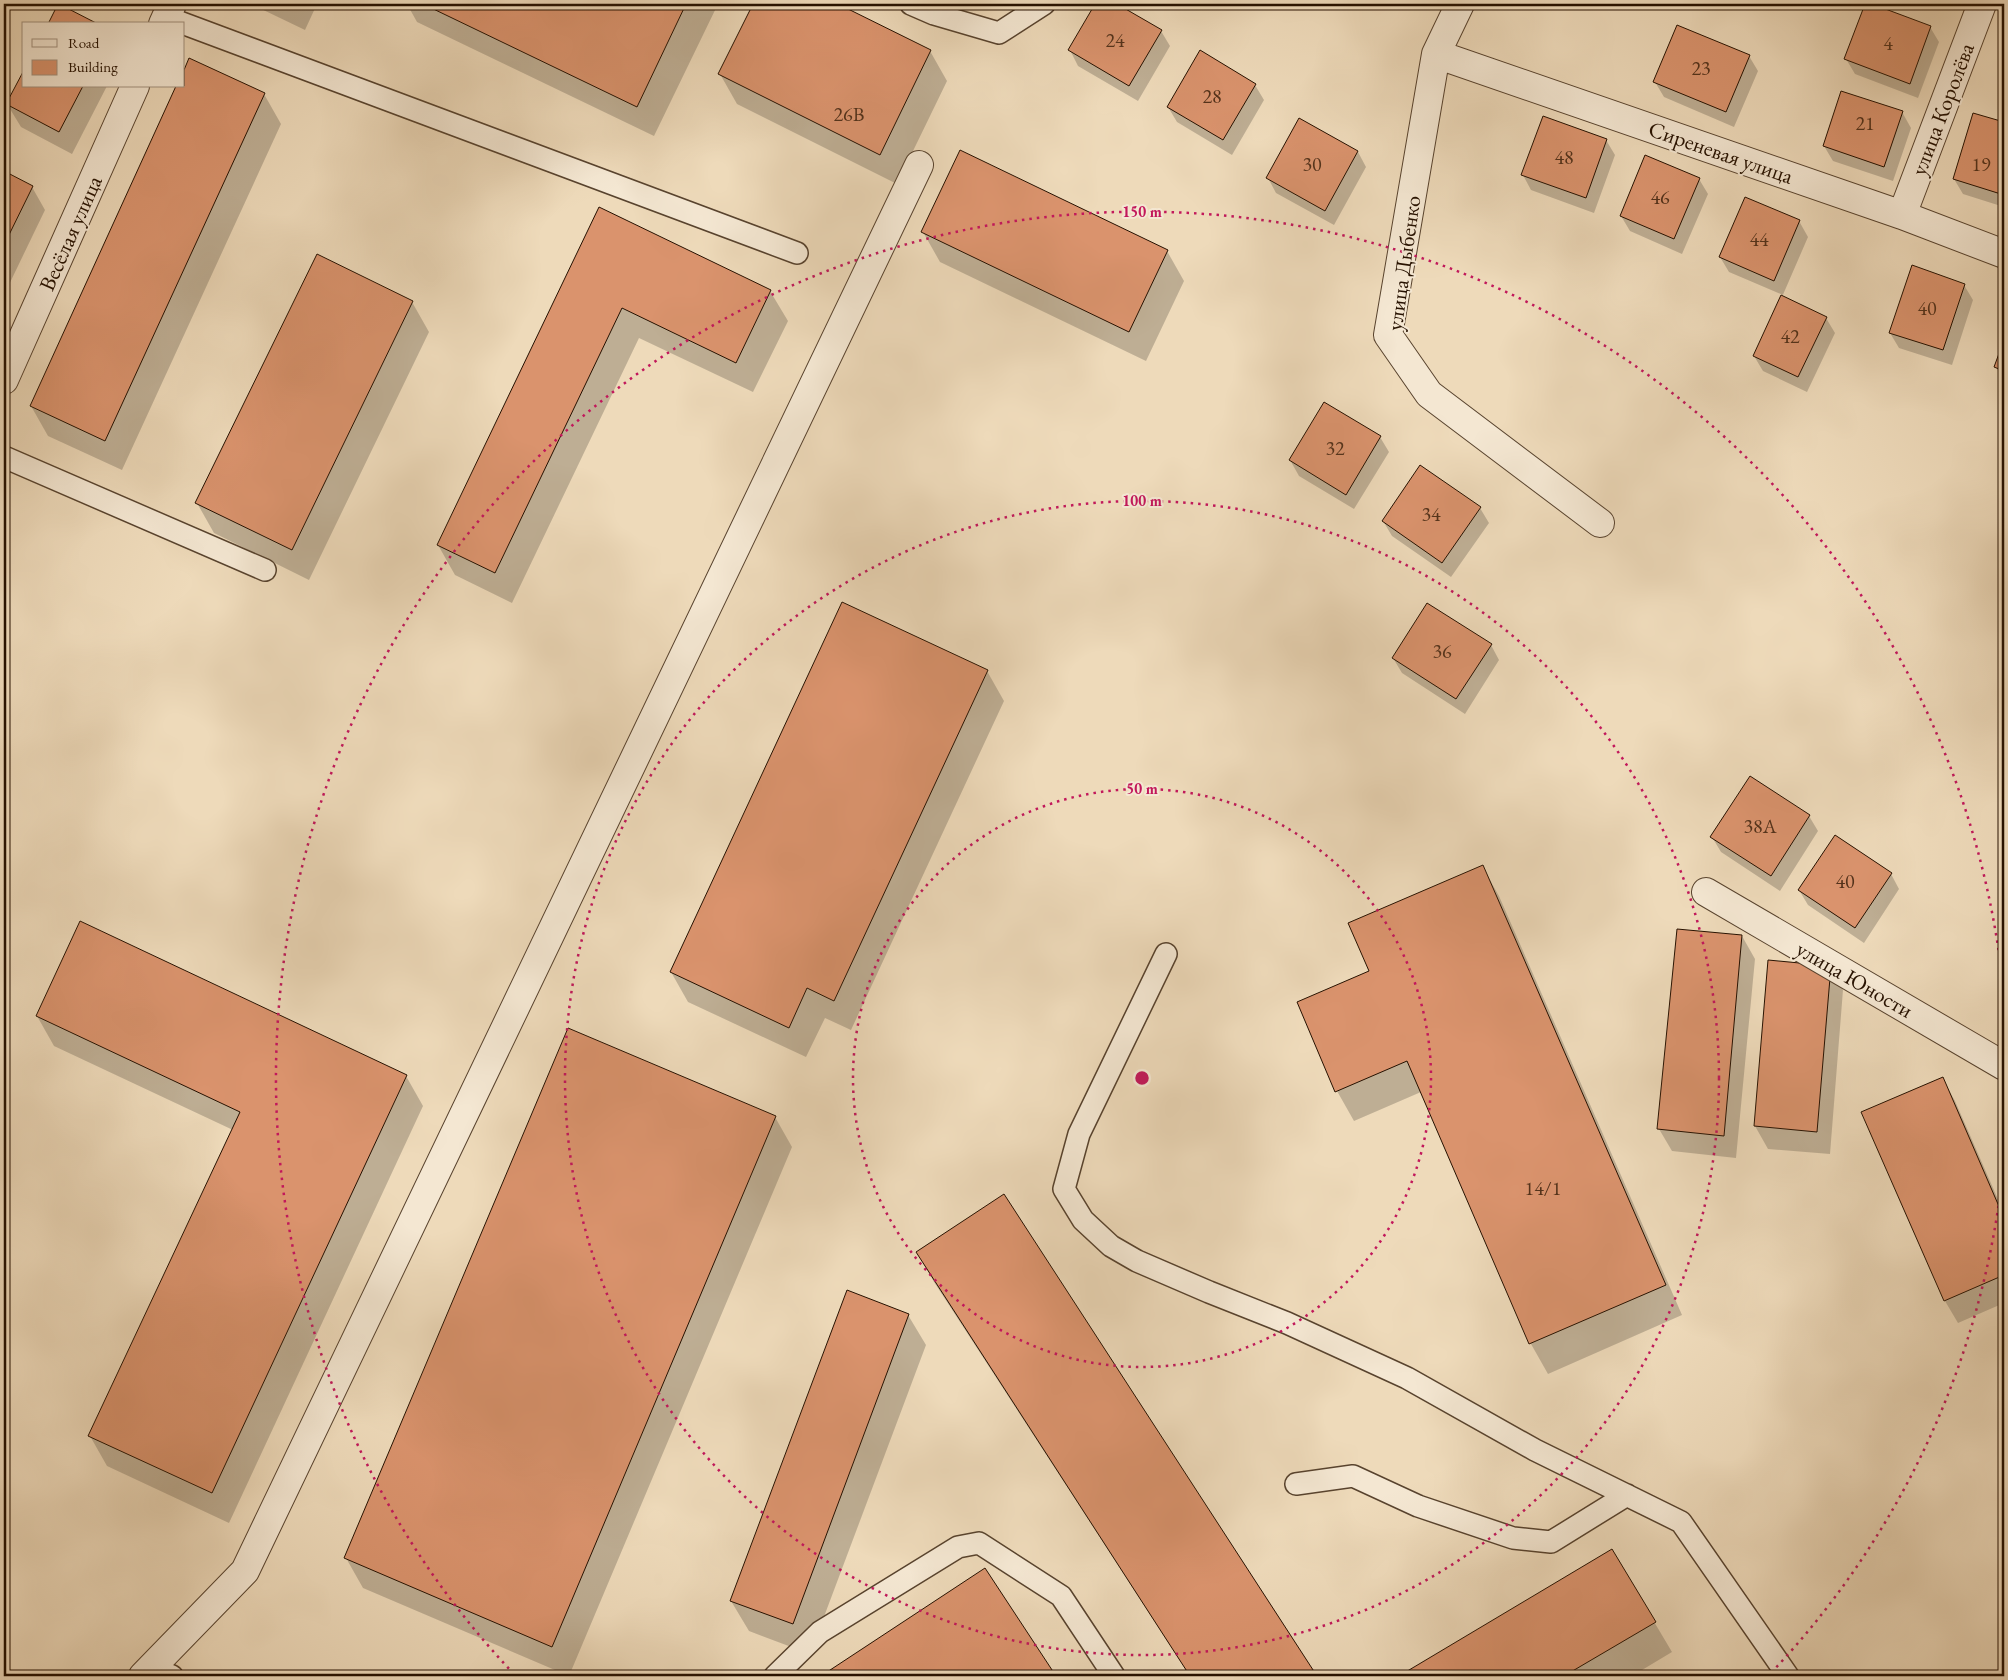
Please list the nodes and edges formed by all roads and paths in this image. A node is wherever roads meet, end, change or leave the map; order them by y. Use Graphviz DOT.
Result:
graph roads {
  1 [pos="911,4"];
  2 [pos="1044,4"];
  3 [pos="1460,4"];
  4 [pos="1982,4"];
  5 [pos="167,15"];
  6 [pos="1436,54"];
  7 [pos="134,88"];
  8 [pos="919,165"];
  9 [pos="1902,214"];
  10 [pos="797,253"];
  11 [pos="2004,254"];
  12 [pos="4,380"];
  13 [pos="4,457"];
  14 [pos="1600,523"];
  15 [pos="265,570"];
  16 [pos="1706,892"];
  17 [pos="1166,954"];
  18 [pos="2004,1066"];
  19 [pos="1296,1484"];
  20 [pos="1627,1495"];
  21 [pos="156,1673"];
  22 [pos="775,1676"];
  23 [pos="1114,1676"];
  24 [pos="1788,1676"];
  1 -- 2 [label="lane"];
  3 -- 6 [label="street, улица Дыбенко"];
  4 -- 9 [label="street, улица Королёва"];
  5 -- 10 [label="lane"];
  6 -- 9 [label="street, Сиреневая улица"];
  6 -- 14 [label="street, улица Дыбенко"];
  7 -- 12 [label="street, Весёлая улица"];
  8 -- 21 [label="street"];
  9 -- 11 [label="street, Сиреневая улица"];
  13 -- 15 [label="lane"];
  16 -- 18 [label="street, улица Юности"];
  17 -- 20 [label="lane"];
  19 -- 20 [label="lane"];
  20 -- 24 [label="lane"];
  22 -- 23 [label="lane"];
}
